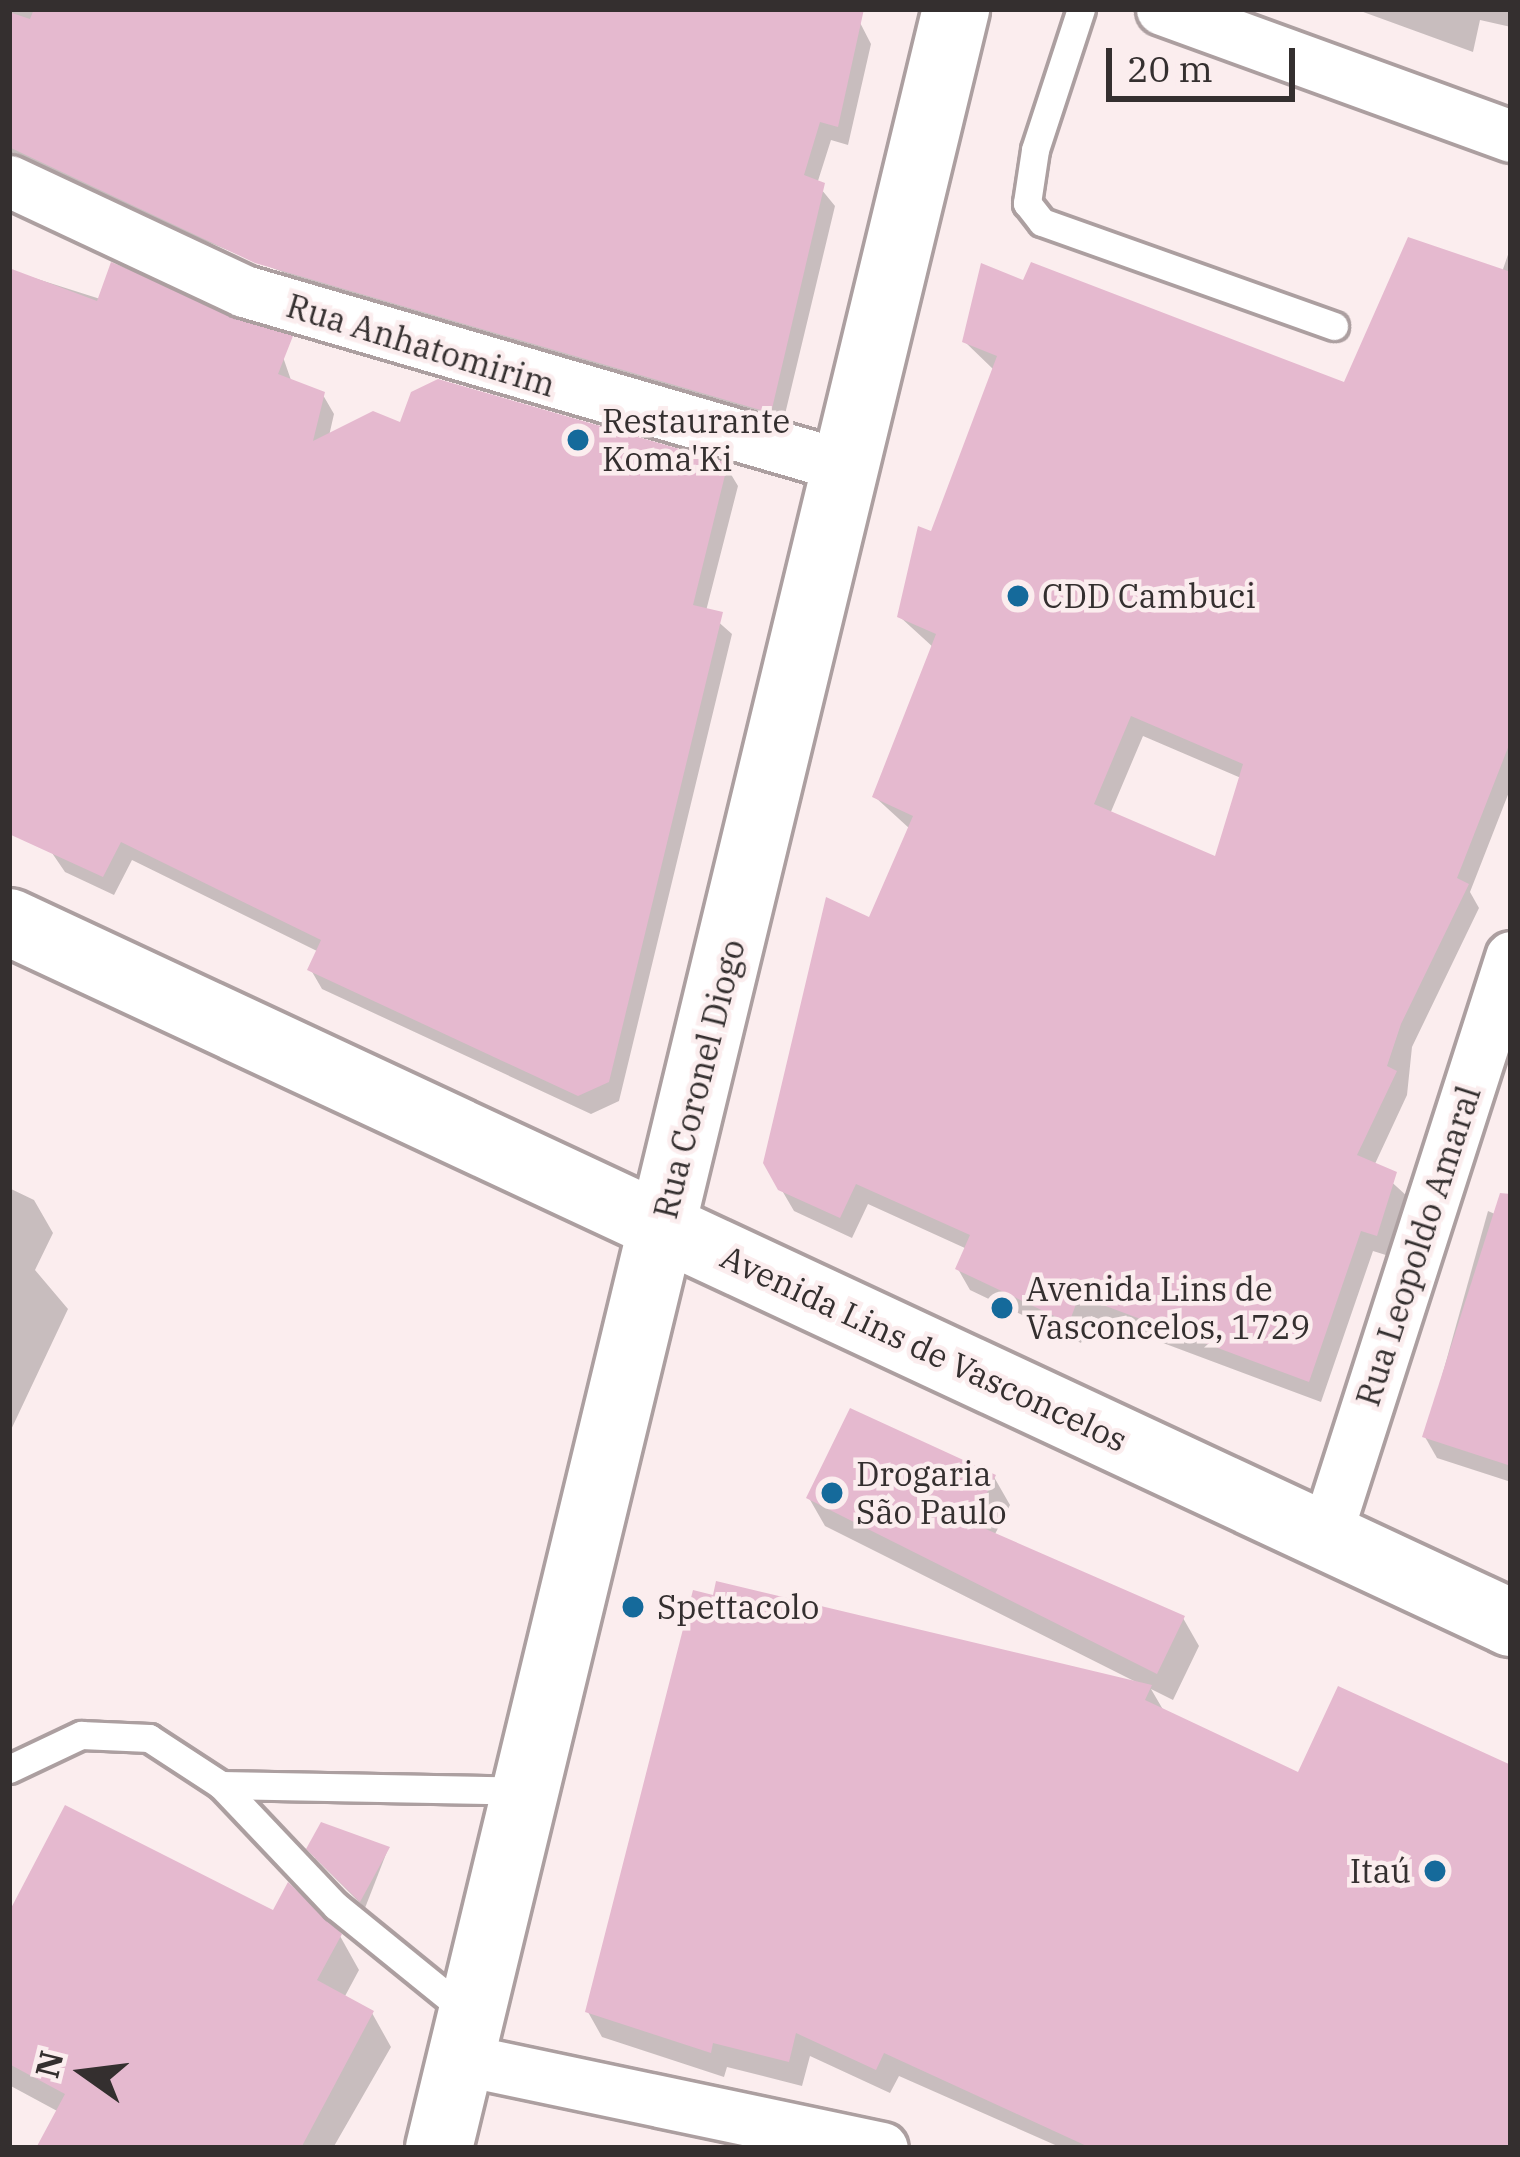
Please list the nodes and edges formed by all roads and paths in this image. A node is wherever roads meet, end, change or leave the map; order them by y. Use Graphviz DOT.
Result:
graph roads {
  1 [pos="956,9"];
  2 [pos="1081,9"];
  3 [pos="1162,9"];
  4 [pos="1511,136"];
  5 [pos="9,181"];
  6 [pos="1334,326"];
  7 [pos="848,466"];
  8 [pos="9,922"];
  9 [pos="1511,957"];
  10 [pos="664,1225"];
  11 [pos="1325,1534"];
  12 [pos="1511,1623"];
  13 [pos="9,1768"];
  14 [pos="221,1785"];
  15 [pos="526,1791"];
  16 [pos="466,2037"];
  17 [pos="439,2148"];
  18 [pos="881,2148"];
  1 -- 7 [label="street, Rua Coronel Diogo"];
  2 -- 6 [label="lane"];
  3 -- 4 [label="street"];
  5 -- 7 [label="street, Rua Anhatomirim"];
  7 -- 10 [label="street, Rua Coronel Diogo"];
  8 -- 10 [label="street, Avenida Lins de Vasconcelos"];
  9 -- 11 [label="street, Rua Leopoldo Amaral"];
  10 -- 11 [label="street, Avenida Lins de Vasconcelos"];
  10 -- 15 [label="street, Rua Coronel Diogo"];
  11 -- 12 [label="street, Avenida Lins de Vasconcelos"];
  13 -- 14 [label="lane"];
  14 -- 15 [label="lane"];
  14 -- 16 [label="lane"];
  15 -- 16 [label="street, Rua Coronel Diogo"];
  16 -- 17 [label="street, Rua Coronel Diogo"];
  16 -- 18 [label="street"];
}
